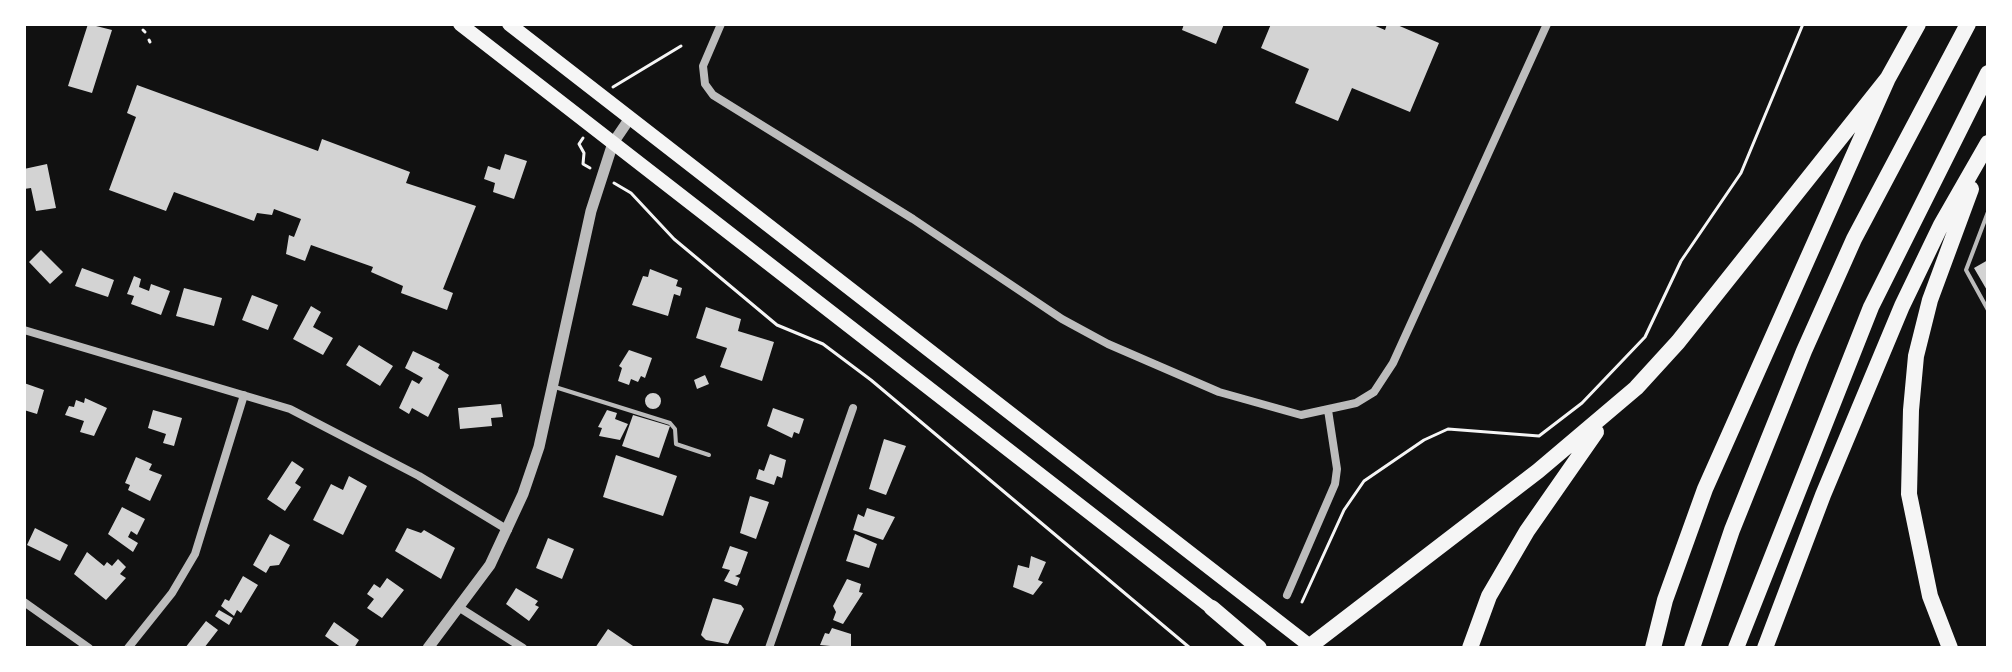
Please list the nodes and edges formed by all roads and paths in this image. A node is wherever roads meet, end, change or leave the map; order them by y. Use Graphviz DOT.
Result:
graph roads {
  1 [pos="460,24"];
  2 [pos="509,24"];
  3 [pos="721,24"];
  4 [pos="1547,24"];
  5 [pos="1803,24"];
  6 [pos="1918,24"];
  7 [pos="1968,24"];
  8 [pos="681,46"];
  9 [pos="1988,73"];
  10 [pos="1888,78"];
  11 [pos="613,87"];
  12 [pos="630,118"];
  13 [pos="613,143"];
  14 [pos="1988,143"];
  15 [pos="579,144"];
  16 [pos="583,164"];
  17 [pos="631,193"];
  18 [pos="1988,212"];
  19 [pos="1988,310"];
  20 [pos="24,330"];
  21 [pos="552,386"];
  22 [pos="244,395"];
  23 [pos="853,408"];
  24 [pos="1328,410"];
  25 [pos="1608,414"];
  26 [pos="709,455"];
  27 [pos="508,530"];
  28 [pos="1287,595"];
  29 [pos="24,602"];
  30 [pos="1302,602"];
  31 [pos="460,608"];
  32 [pos="1212,608"];
  33 [pos="1312,647"];
  34 [pos="89,648"];
  35 [pos="128,648"];
  36 [pos="428,648"];
  37 [pos="523,648"];
  38 [pos="769,648"];
  39 [pos="1190,648"];
  40 [pos="1242,648"];
  41 [pos="1259,648"];
  42 [pos="1470,648"];
  43 [pos="1653,648"];
  44 [pos="1692,648"];
  45 [pos="1736,648"];
  46 [pos="1765,648"];
  47 [pos="1950,648"];
  1 -- 13 [label="main road"];
  2 -- 12 [label="main road"];
  3 -- 24 [label="street"];
  4 -- 24 [label="street"];
  5 -- 30 [label="path"];
  6 -- 10 [label="highway"];
  7 -- 44 [label="highway"];
  8 -- 11 [label="path"];
  9 -- 45 [label="highway"];
  10 -- 25 [label="highway"];
  10 -- 43 [label="highway"];
  12 -- 13 [label="street"];
  12 -- 33 [label="main road"];
  13 -- 21 [label="street"];
  13 -- 32 [label="main road"];
  14 -- 46 [label="highway"];
  14 -- 47 [label="highway"];
  15 -- 16 [label="path"];
  17 -- 39 [label="path"];
  18 -- 19 [label="lane"];
  20 -- 22 [label="street"];
  21 -- 26 [label="lane"];
  21 -- 27 [label="street"];
  22 -- 27 [label="street"];
  22 -- 35 [label="street"];
  23 -- 38 [label="street"];
  24 -- 28 [label="street"];
  25 -- 33 [label="highway"];
  25 -- 42 [label="highway"];
  27 -- 31 [label="street"];
  29 -- 34 [label="street"];
  31 -- 36 [label="street"];
  31 -- 37 [label="street"];
  32 -- 40 [label="highway"];
  32 -- 41 [label="highway"];
}
